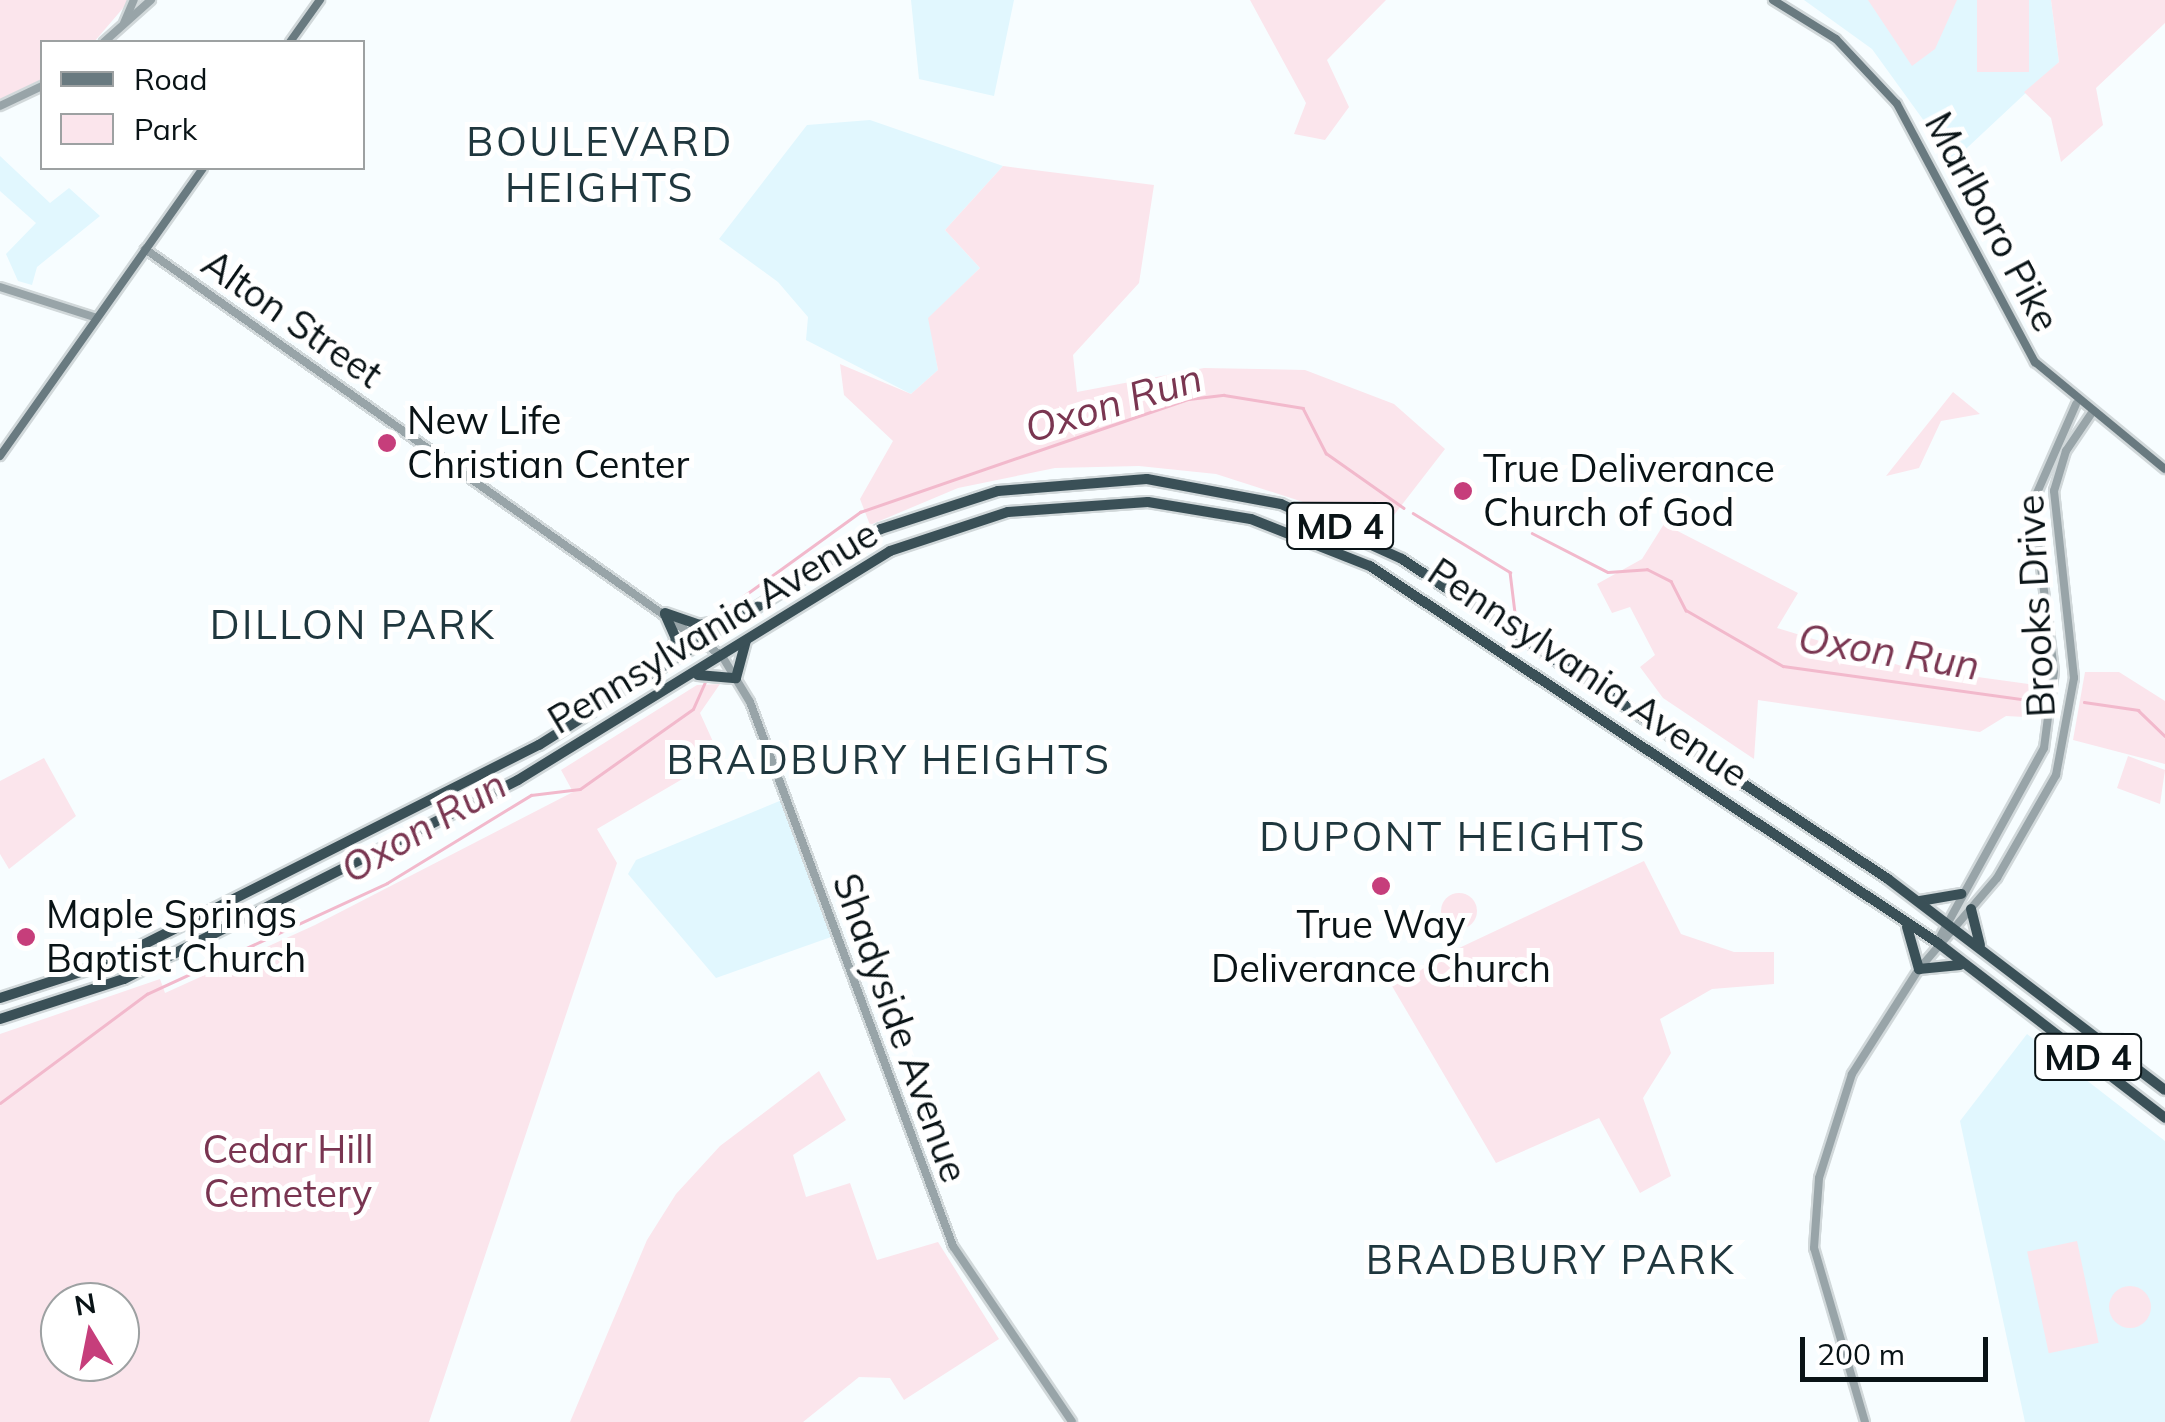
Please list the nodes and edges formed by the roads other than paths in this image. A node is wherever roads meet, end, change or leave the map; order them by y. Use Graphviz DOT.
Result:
graph roads {
  1 [pos="134,0"];
  2 [pos="151,0"];
  3 [pos="320,0"];
  4 [pos="1774,0"];
  5 [pos="123,26"];
  6 [pos="106,40"];
  7 [pos="291,40"];
  8 [pos="40,87"];
  9 [pos="0,106"];
  10 [pos="201,170"];
  11 [pos="145,249"];
  12 [pos="0,287"];
  13 [pos="97,318"];
  14 [pos="2076,404"];
  15 [pos="2091,414"];
  16 [pos="0,456"];
  17 [pos="2164,467"];
  18 [pos="784,586"];
  19 [pos="665,613"];
  20 [pos="747,640"];
  21 [pos="702,642"];
  22 [pos="722,656"];
  23 [pos="692,676"];
  24 [pos="649,678"];
  25 [pos="736,678"];
  26 [pos="1961,894"];
  27 [pos="1913,899"];
  28 [pos="1972,910"];
  29 [pos="1897,915"];
  30 [pos="1950,925"];
  31 [pos="1938,943"];
  32 [pos="1984,950"];
  33 [pos="1918,969"];
  34 [pos="1973,969"];
  35 [pos="0,998"];
  36 [pos="0,1018"];
  37 [pos="2165,1090"];
  38 [pos="2165,1118"];
  39 [pos="1072,1422"];
  40 [pos="1865,1422"];
  1 -- 5 [label="street"];
  2 -- 5 [label="street"];
  3 -- 7 [label="main road"];
  4 -- 14 [label="main road, Marlboro Pike"];
  5 -- 6 [label="street"];
  8 -- 9 [label="street"];
  10 -- 11 [label="main road"];
  11 -- 13 [label="main road"];
  11 -- 19 [label="street, Alton Street"];
  12 -- 13 [label="street"];
  13 -- 16 [label="main road"];
  14 -- 15 [label="main road, Marlboro Pike"];
  14 -- 26 [label="street, Brooks Drive"];
  15 -- 17 [label="main road, Marlboro Pike"];
  15 -- 28 [label="street, Brooks Drive"];
  18 -- 19 [label="highway"];
  18 -- 21 [label="highway, Pennsylvania Avenue / MD 4"];
  18 -- 27 [label="highway, Pennsylvania Avenue / MD 4"];
  19 -- 21 [label="street, Alton Street"];
  19 -- 24 [label="highway"];
  20 -- 22 [label="highway, Pennsylvania Avenue / MD 4"];
  20 -- 25 [label="highway"];
  20 -- 29 [label="highway, Pennsylvania Avenue / MD 4"];
  21 -- 22 [label="street, Shadyside Avenue"];
  21 -- 24 [label="highway, Pennsylvania Avenue / MD 4"];
  22 -- 23 [label="highway, Pennsylvania Avenue / MD 4"];
  22 -- 25 [label="street, Shadyside Avenue"];
  23 -- 25 [label="highway"];
  23 -- 36 [label="highway, Pennsylvania Avenue / MD 4"];
  24 -- 35 [label="highway, Pennsylvania Avenue / MD 4"];
  25 -- 39 [label="street, Shadyside Avenue"];
  26 -- 27 [label="highway"];
  26 -- 30 [label="street, Brooks Drive"];
  27 -- 30 [label="highway, Pennsylvania Avenue / MD 4"];
  28 -- 30 [label="street, Brooks Drive"];
  28 -- 32 [label="highway"];
  29 -- 31 [label="highway, Pennsylvania Avenue / MD 4"];
  29 -- 33 [label="highway"];
  30 -- 31 [label="street, Brooks Drive"];
  30 -- 32 [label="highway, Pennsylvania Avenue / MD 4"];
  31 -- 33 [label="street, Brooks Drive"];
  31 -- 34 [label="highway, Pennsylvania Avenue / MD 4"];
  32 -- 37 [label="highway, Pennsylvania Avenue / MD 4"];
  33 -- 34 [label="highway"];
  33 -- 40 [label="street, Brooks Drive"];
  34 -- 38 [label="highway, Pennsylvania Avenue / MD 4"];
}
